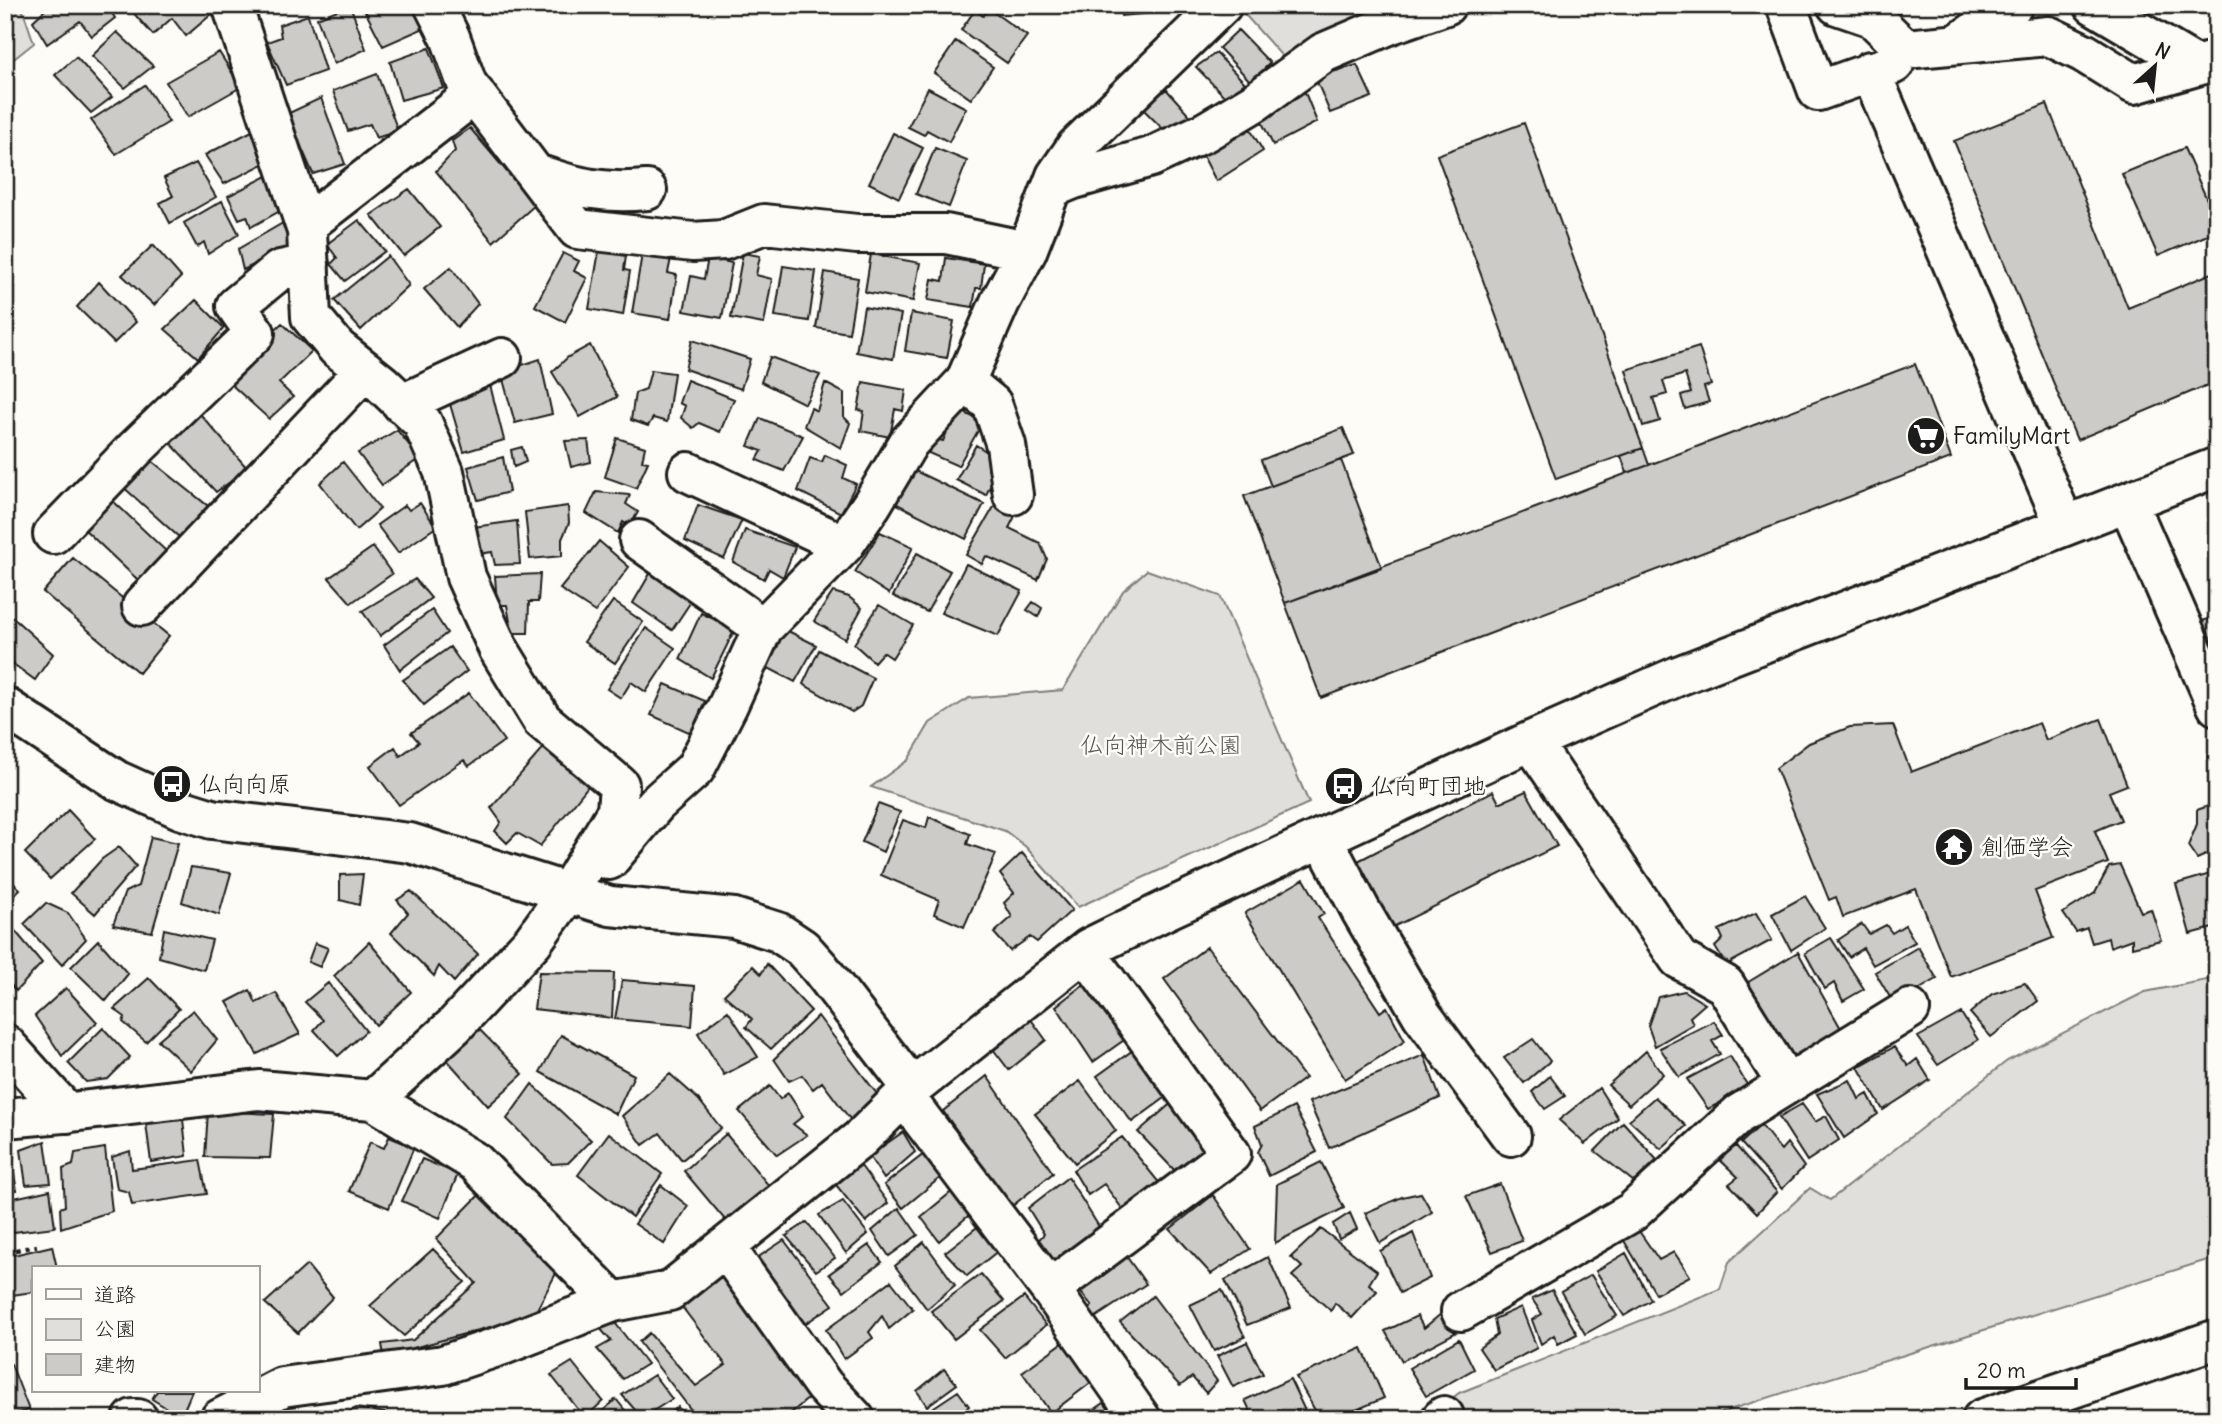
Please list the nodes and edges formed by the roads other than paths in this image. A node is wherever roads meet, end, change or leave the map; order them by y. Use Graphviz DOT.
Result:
graph roads {
  1 [pos="232,5"];
  2 [pos="1222,5"];
  3 [pos="1786,5"];
  4 [pos="1837,5"];
  5 [pos="2013,5"];
  6 [pos="2094,5"];
  7 [pos="1443,6"];
  8 [pos="442,21"];
  9 [pos="1957,43"];
  10 [pos="2207,63"];
  11 [pos="1870,71"];
  12 [pos="475,94"];
  13 [pos="537,174"];
  14 [pos="1052,188"];
  15 [pos="647,190"];
  16 [pos="306,225"];
  17 [pos="1027,251"];
  18 [pos="309,264"];
  19 [pos="502,358"];
  20 [pos="365,370"];
  21 [pos="965,382"];
  22 [pos="402,404"];
  23 [pos="2217,467"];
  24 [pos="688,472"];
  25 [pos="1013,495"];
  26 [pos="2127,502"];
  27 [pos="2065,526"];
  28 [pos="52,534"];
  29 [pos="639,540"];
  30 [pos="844,545"];
  31 [pos="142,606"];
  32 [pos="762,628"];
  33 [pos="2217,706"];
  34 [pos="5,707"];
  35 [pos="1531,741"];
  36 [pos="1323,839"];
  37 [pos="567,894"];
  38 [pos="1085,951"];
  39 [pos="1910,1009"];
  40 [pos="5,1044"];
  41 [pos="1786,1083"];
  42 [pos="908,1092"];
  43 [pos="373,1101"];
  44 [pos="67,1113"];
  45 [pos="5,1118"];
  46 [pos="1511,1136"];
  47 [pos="725,1247"];
  48 [pos="1050,1289"];
  49 [pos="613,1302"];
  50 [pos="1461,1311"];
  51 [pos="2217,1339"];
  52 [pos="841,1414"];
  53 [pos="220,1419"];
  54 [pos="1140,1419"];
  55 [pos="1982,1419"];
  1 -- 16 [label="main road"];
  2 -- 14 [label="main road"];
  3 -- 11 [label="main road"];
  4 -- 9 [label="main road"];
  5 -- 9 [label="main road"];
  6 -- 10 [label="main road"];
  7 -- 14 [label="main road"];
  8 -- 12 [label="main road"];
  9 -- 10 [label="main road"];
  9 -- 11 [label="main road"];
  11 -- 27 [label="main road"];
  12 -- 13 [label="main road"];
  12 -- 16 [label="main road"];
  13 -- 15 [label="main road"];
  13 -- 17 [label="main road"];
  14 -- 17 [label="main road"];
  16 -- 18 [label="main road"];
  17 -- 21 [label="main road"];
  18 -- 20 [label="main road"];
  18 -- 28 [label="main road"];
  19 -- 22 [label="main road"];
  20 -- 22 [label="main road"];
  20 -- 31 [label="main road"];
  21 -- 25 [label="main road"];
  21 -- 30 [label="main road"];
  22 -- 37 [label="main road"];
  23 -- 26 [label="main road"];
  24 -- 30 [label="main road"];
  26 -- 27 [label="main road"];
  26 -- 33 [label="main road"];
  27 -- 35 [label="main road"];
  29 -- 32 [label="main road"];
  30 -- 32 [label="main road"];
  32 -- 37 [label="main road"];
  34 -- 37 [label="main road"];
  35 -- 36 [label="main road"];
  35 -- 41 [label="main road"];
  36 -- 38 [label="main road"];
  36 -- 46 [label="main road"];
  37 -- 42 [label="main road"];
  37 -- 43 [label="main road"];
  38 -- 42 [label="main road"];
  38 -- 48 [label="main road"];
  39 -- 41 [label="main road"];
  40 -- 44 [label="main road"];
  41 -- 50 [label="main road"];
  42 -- 47 [label="main road"];
  42 -- 48 [label="main road"];
  43 -- 44 [label="main road"];
  43 -- 49 [label="main road"];
  44 -- 45 [label="main road"];
  47 -- 49 [label="main road"];
  47 -- 52 [label="main road"];
  48 -- 54 [label="main road"];
  49 -- 53 [label="main road"];
  51 -- 55 [label="main road"];
}
